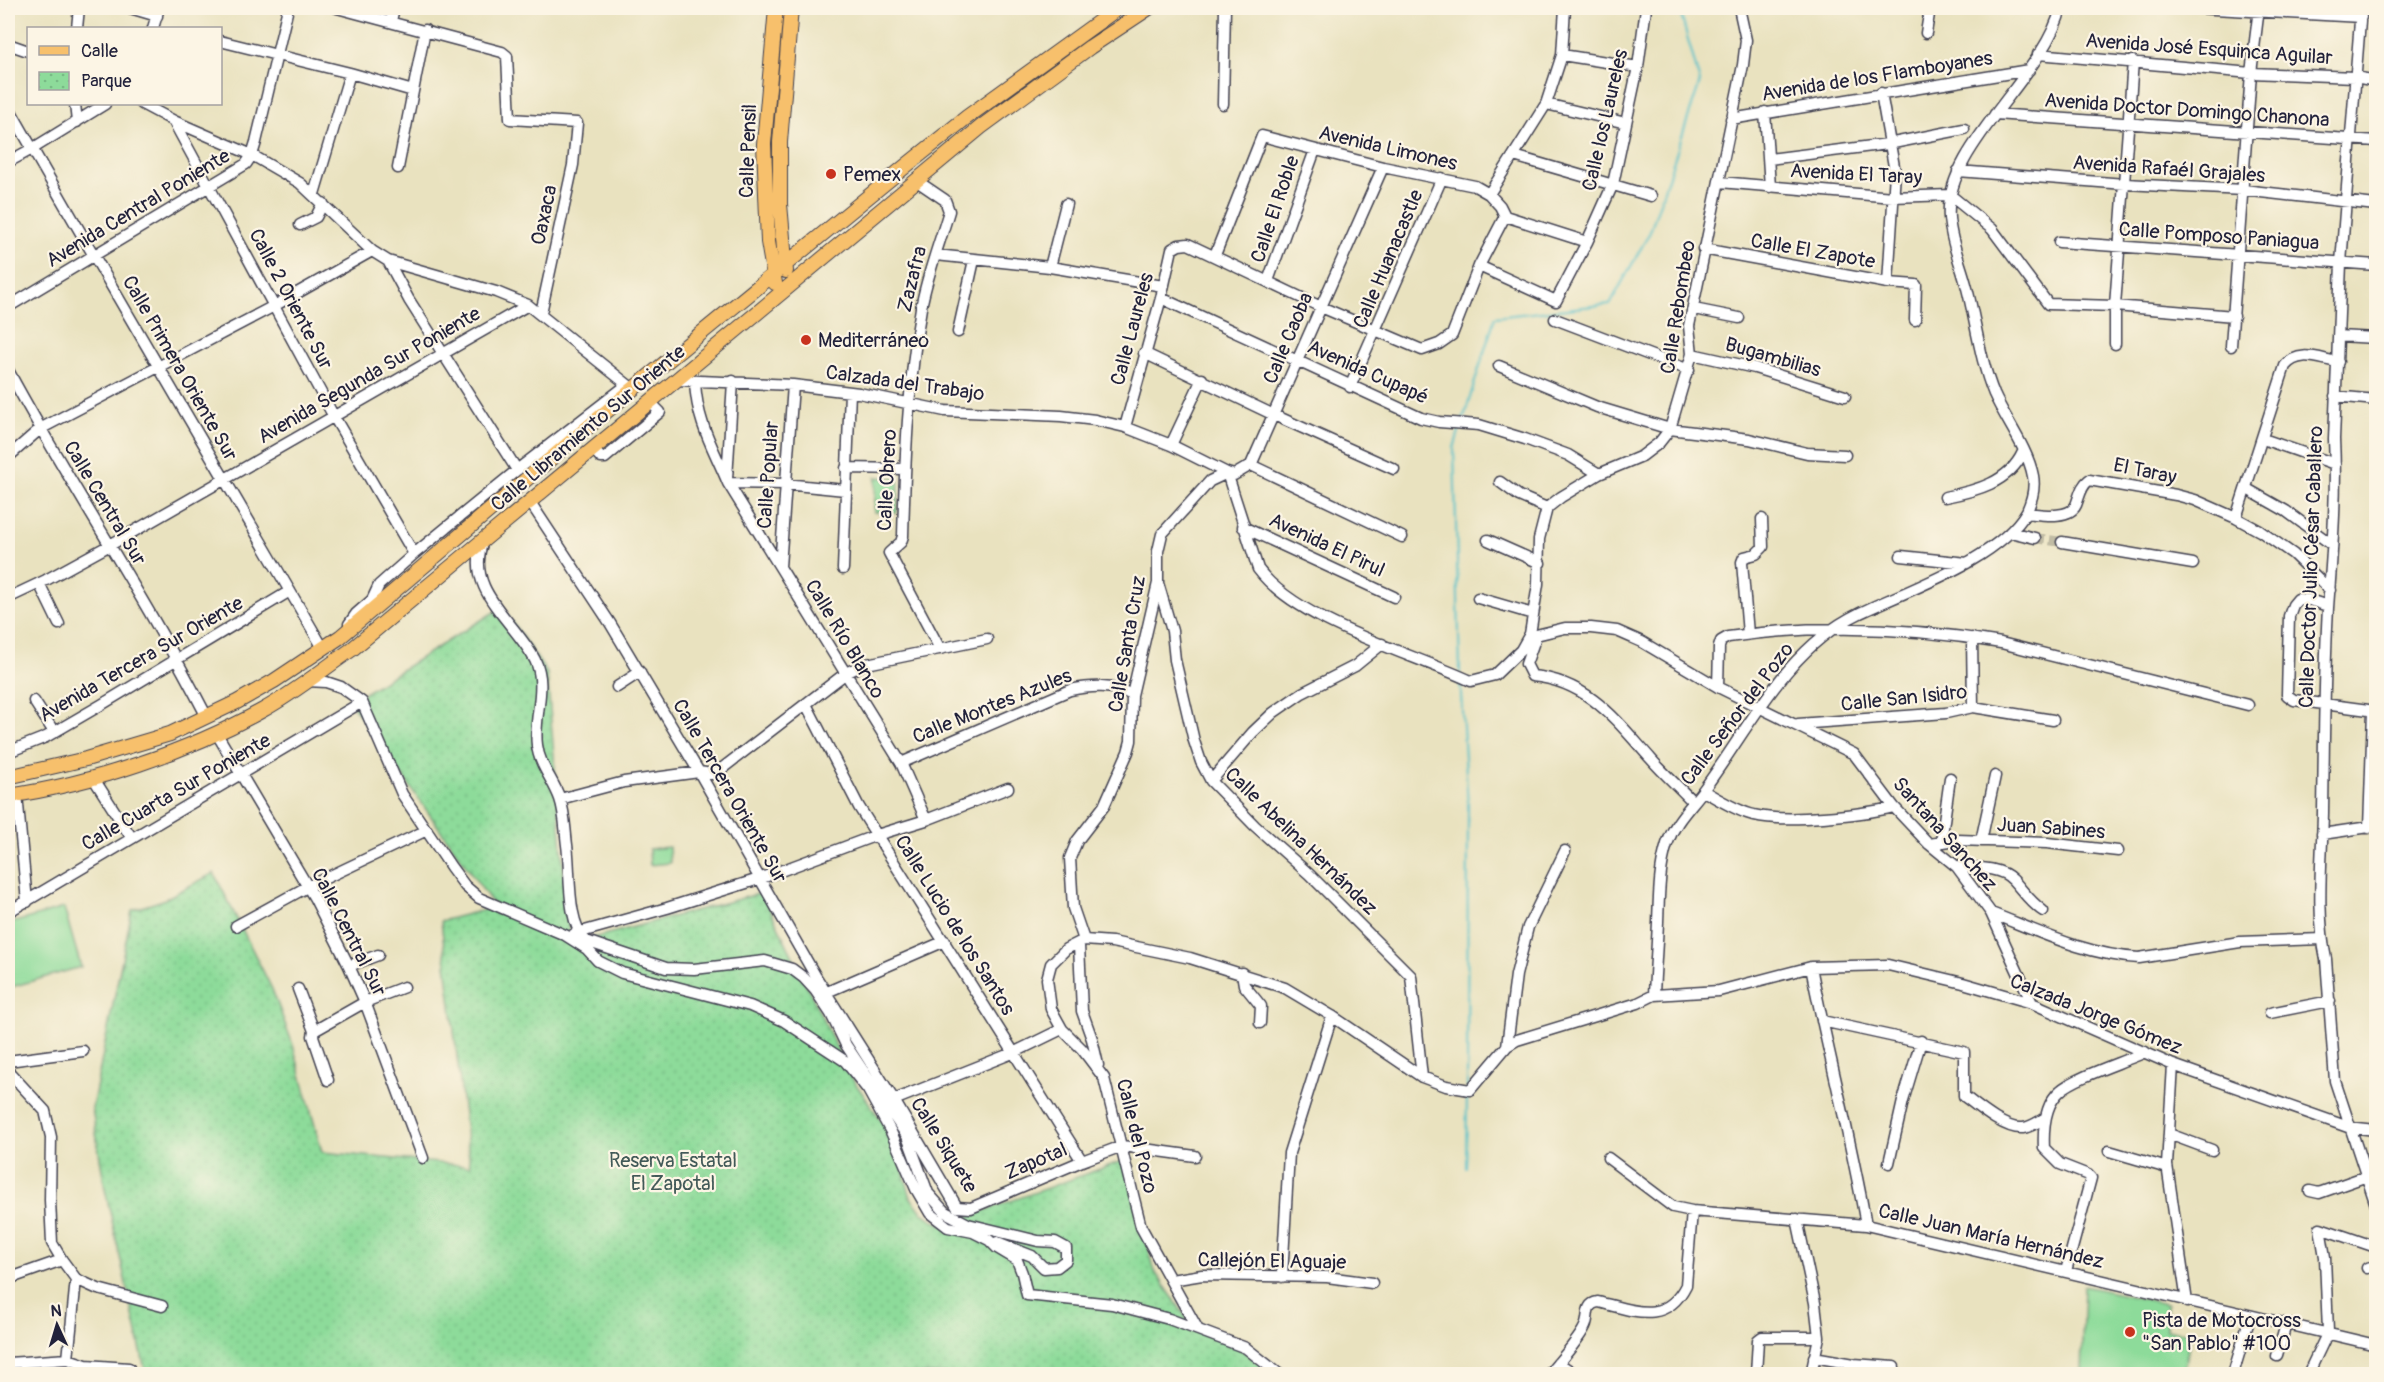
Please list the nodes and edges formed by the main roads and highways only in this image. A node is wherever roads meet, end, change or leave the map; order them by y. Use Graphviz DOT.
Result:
graph roads {
  1 [pos="777,8"];
  2 [pos="791,8"];
  3 [pos="1118,8"];
  4 [pos="1149,8"];
  5 [pos="784,267"];
  6 [pos="773,276"];
  7 [pos="792,284"];
  8 [pos="779,294"];
  9 [pos="8,777"];
  10 [pos="12,795"];
  1 -- 6 [label="main road, Calle Pensil"];
  2 -- 5 [label="main road, Calle Pensil"];
  3 -- 5 [label="main road, Calle Libramiento Sur Oriente"];
  4 -- 7 [label="main road, Calle Libramiento Sur Oriente"];
  5 -- 6 [label="main road, Calle Libramiento Sur Oriente"];
  5 -- 7 [label="main road, Calle Pensil"];
  6 -- 8 [label="main road, Calle Pensil"];
  6 -- 9 [label="main road, Calle Libramiento Sur Oriente"];
  7 -- 8 [label="main road, Calle Libramiento Sur Oriente"];
  8 -- 10 [label="main road, Calle Libramiento Sur Oriente"];
}
